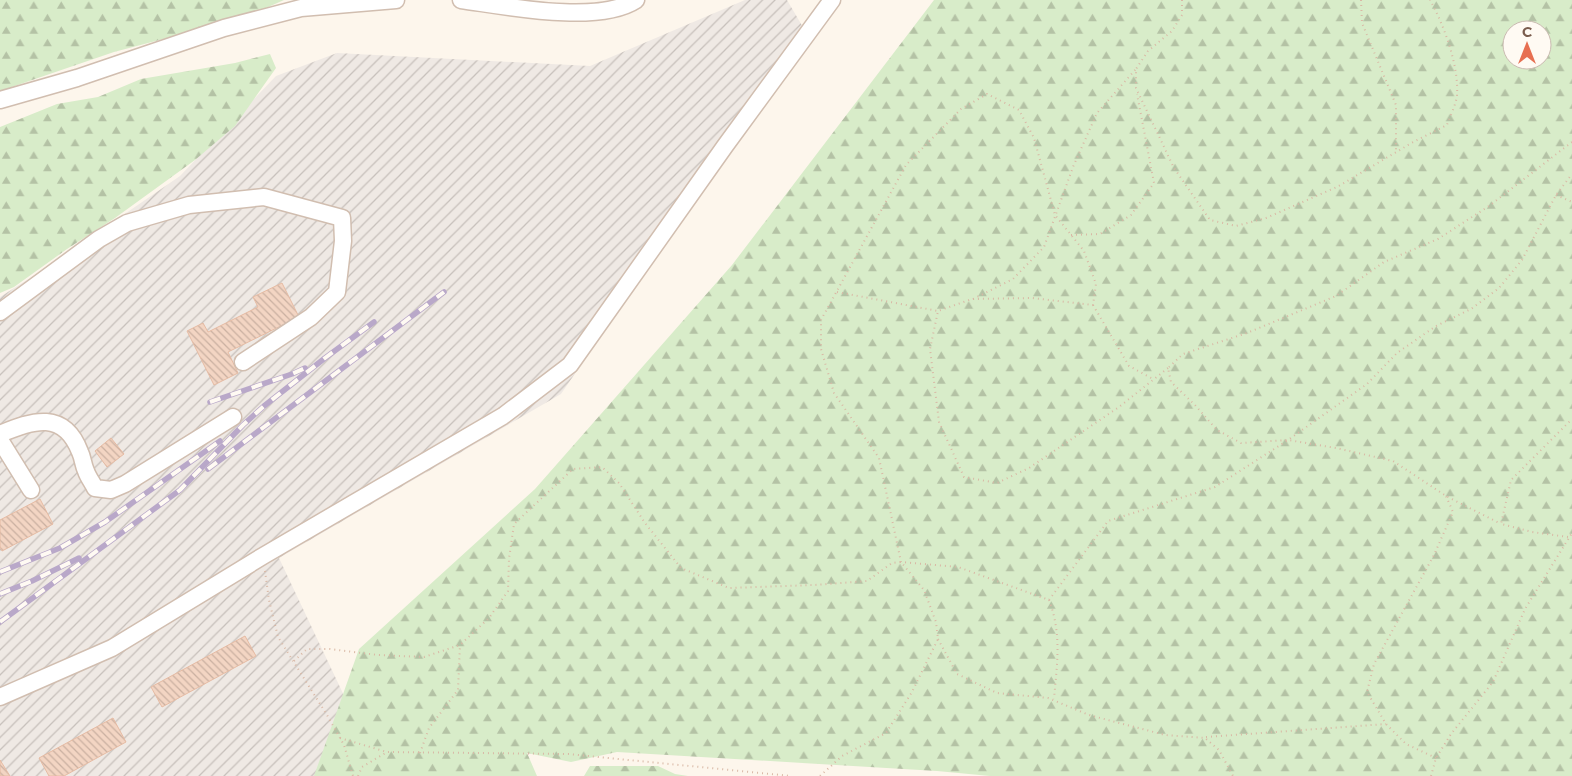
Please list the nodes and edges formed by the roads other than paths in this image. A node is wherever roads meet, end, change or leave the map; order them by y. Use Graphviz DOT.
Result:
graph roads {
  1 [pos="396,0"];
  2 [pos="461,0"];
  3 [pos="636,0"];
  4 [pos="832,0"];
  5 [pos="0,100"];
  6 [pos="0,312"];
  7 [pos="243,362"];
  8 [pos="233,417"];
  9 [pos="0,434"];
  10 [pos="0,440"];
  11 [pos="31,490"];
  12 [pos="0,697"];
  1 -- 5 [label="street"];
  2 -- 3 [label="street"];
  4 -- 12 [label="street"];
  6 -- 7 [label="street"];
  8 -- 9 [label="street"];
  10 -- 11 [label="street"];
}
